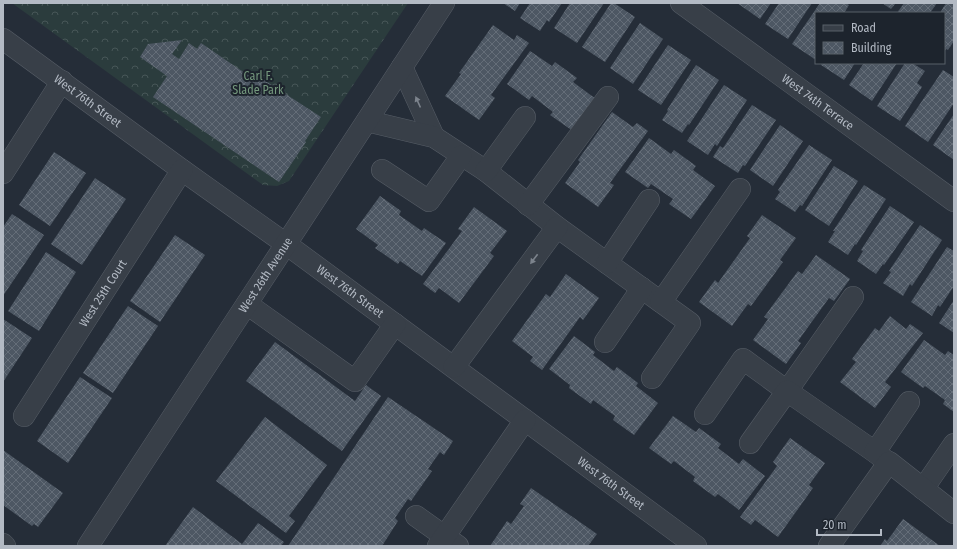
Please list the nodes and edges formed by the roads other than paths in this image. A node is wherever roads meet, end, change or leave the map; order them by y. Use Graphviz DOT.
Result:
graph roads {
  1 [pos="444,3"];
  2 [pos="681,3"];
  3 [pos="3,39"];
  4 [pos="402,67"];
  5 [pos="62,81"];
  6 [pos="608,97"];
  7 [pos="525,117"];
  8 [pos="367,121"];
  9 [pos="434,137"];
  10 [pos="461,156"];
  11 [pos="182,170"];
  12 [pos="382,170"];
  13 [pos="486,172"];
  14 [pos="3,173"];
  15 [pos="740,189"];
  16 [pos="649,200"];
  17 [pos="954,201"];
  18 [pos="528,205"];
  19 [pos="557,227"];
  20 [pos="286,244"];
  21 [pos="607,263"];
  22 [pos="642,288"];
  23 [pos="853,297"];
  24 [pos="661,302"];
  25 [pos="247,304"];
  26 [pos="395,324"];
  27 [pos="605,342"];
  28 [pos="454,368"];
  29 [pos="652,378"];
  30 [pos="787,391"];
  31 [pos="909,402"];
  32 [pos="705,414"];
  33 [pos="24,416"];
  34 [pos="525,420"];
  35 [pos="750,443"];
  36 [pos="954,444"];
  37 [pos="882,457"];
  38 [pos="923,489"];
  39 [pos="954,513"];
  40 [pos="416,516"];
  41 [pos="96,543"];
  42 [pos="447,543"];
  43 [pos="696,546"];
  44 [pos="829,546"];
  1 -- 4 [label="street, West 26th Avenue"];
  2 -- 17 [label="street, West 74th Terrace"];
  3 -- 5 [label="street, West 76th Street"];
  4 -- 8 [label="street, West 26th Avenue"];
  9 -- 4 [label="street, one-way"];
  5 -- 11 [label="street, West 76th Street"];
  5 -- 14 [label="street"];
  6 -- 18 [label="street"];
  7 -- 13 [label="street"];
  8 -- 9 [label="street"];
  8 -- 20 [label="street, West 26th Avenue"];
  9 -- 10 [label="street"];
  10 -- 12 [label="street"];
  10 -- 13 [label="street"];
  11 -- 20 [label="street, West 76th Street"];
  11 -- 33 [label="street, West 25th Court"];
  13 -- 18 [label="street"];
  15 -- 24 [label="street"];
  16 -- 21 [label="street"];
  18 -- 19 [label="street"];
  19 -- 21 [label="street"];
  19 -- 28 [label="street, one-way"];
  20 -- 25 [label="street, West 26th Avenue"];
  20 -- 26 [label="street, West 76th Street"];
  21 -- 22 [label="street"];
  22 -- 24 [label="street"];
  22 -- 27 [label="street"];
  23 -- 30 [label="street"];
  24 -- 29 [label="street"];
  25 -- 26 [label="street"];
  25 -- 41 [label="street, West 26th Avenue"];
  26 -- 28 [label="street, West 76th Street"];
  28 -- 34 [label="street, West 76th Street"];
  30 -- 32 [label="street"];
  30 -- 35 [label="street"];
  30 -- 37 [label="street"];
  31 -- 37 [label="street"];
  34 -- 42 [label="street"];
  34 -- 43 [label="street, West 76th Street"];
  36 -- 38 [label="street"];
  37 -- 38 [label="street"];
  37 -- 44 [label="street"];
  38 -- 39 [label="street"];
  40 -- 42 [label="street"];
}
